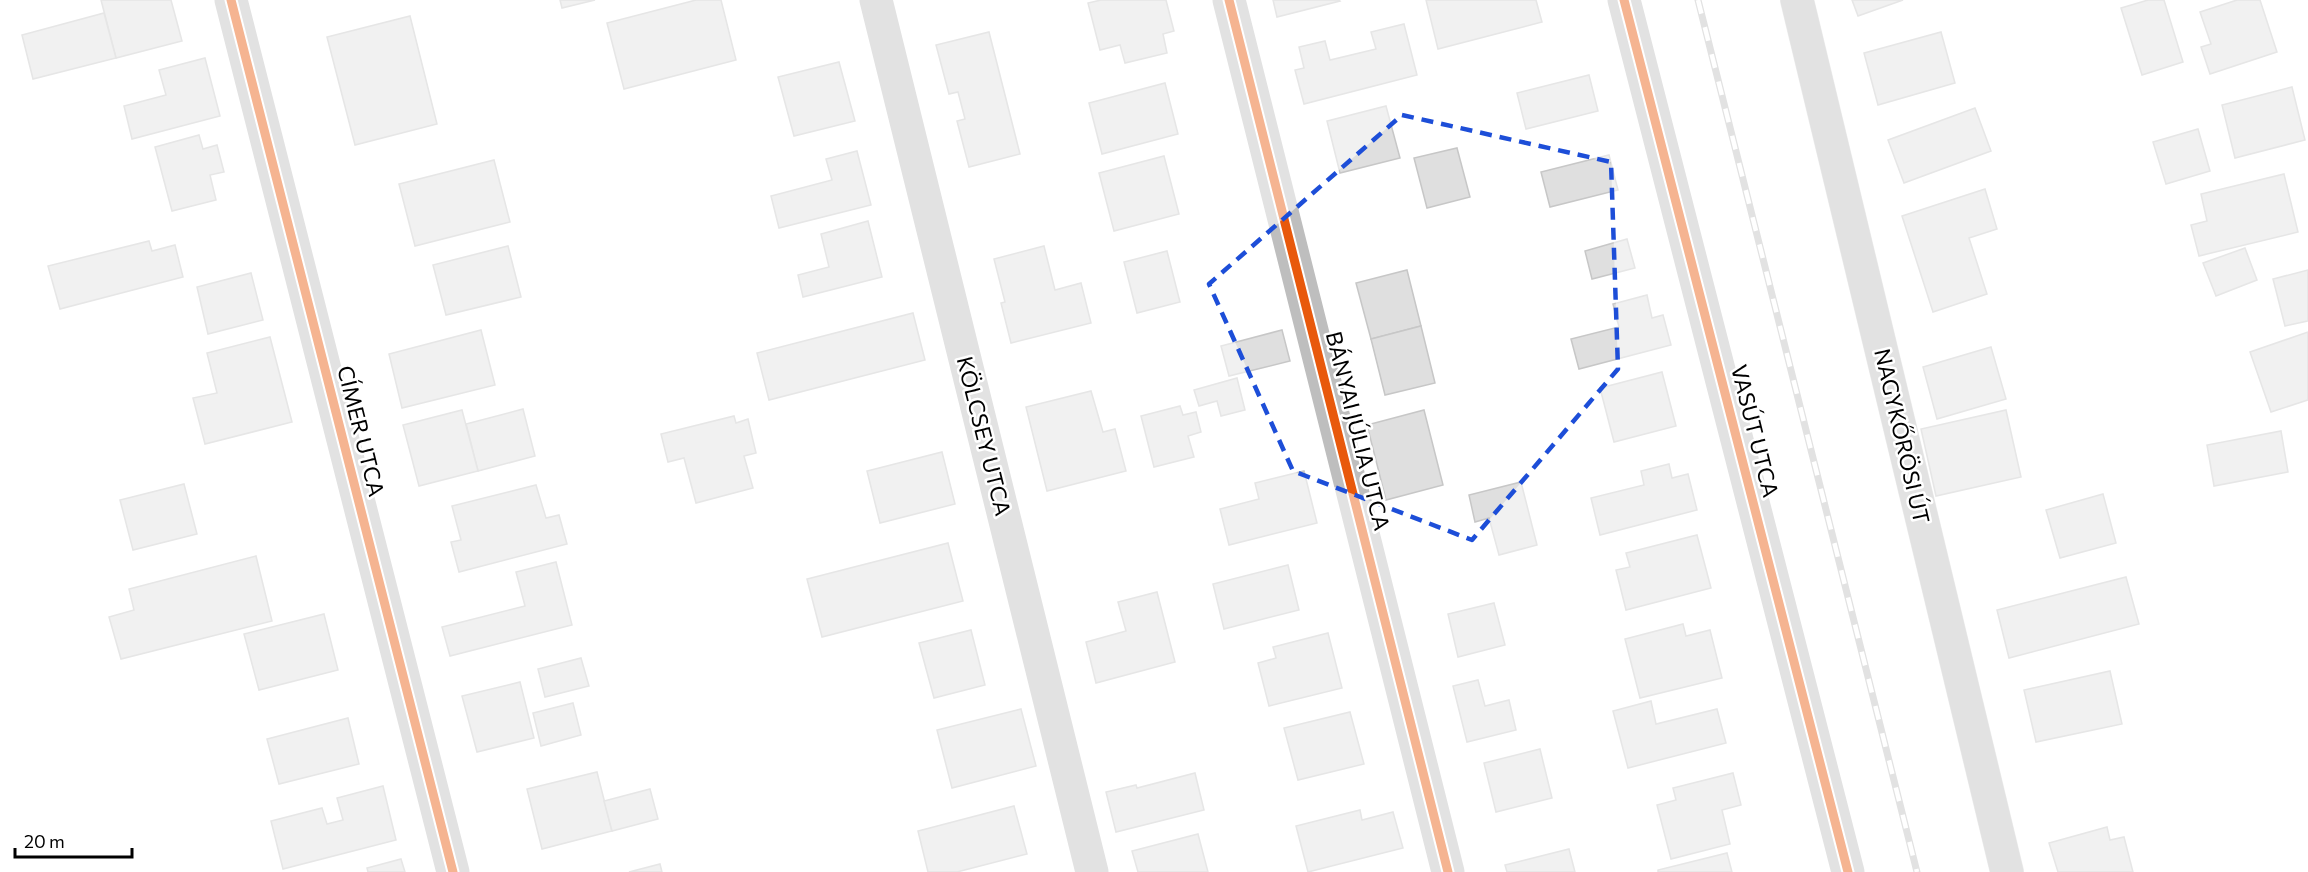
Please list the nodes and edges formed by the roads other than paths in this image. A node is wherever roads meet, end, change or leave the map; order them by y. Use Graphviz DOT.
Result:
graph roads {
  1 [pos="231,0"];
  2 [pos="876,0"];
  3 [pos="1229,0"];
  4 [pos="1624,0"];
  5 [pos="1797,0"];
  6 [pos="453,872"];
  7 [pos="1092,872"];
  8 [pos="1448,872"];
  9 [pos="1848,872"];
  10 [pos="2007,872"];
  1 -- 6 [label="street, CÍMER UTCA"];
  2 -- 7 [label="street, KÖLCSEY UTCA"];
  3 -- 8 [label="street, BÁNYAI JÚLIA UTCA"];
  4 -- 9 [label="street, VASÚT UTCA"];
  5 -- 10 [label="street, NAGYKŐRÖSI ÚT"];
}
